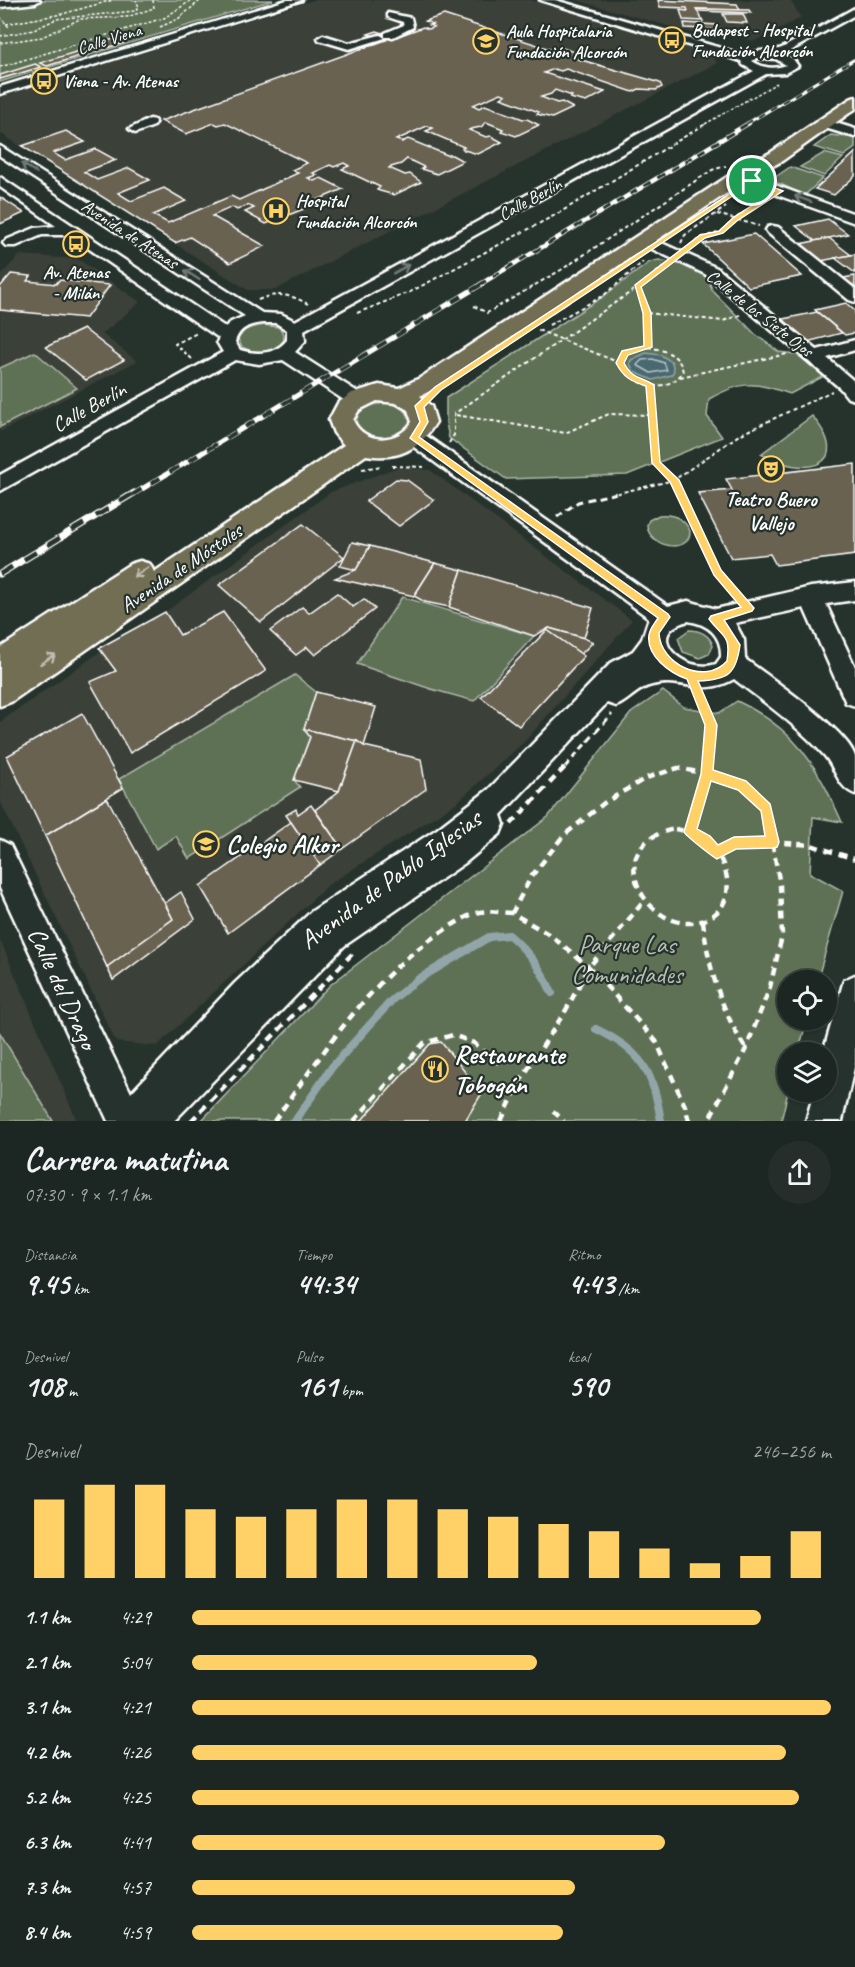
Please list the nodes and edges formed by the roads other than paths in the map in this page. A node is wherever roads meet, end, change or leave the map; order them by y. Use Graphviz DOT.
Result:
graph roads {
  1 [pos="34,0"];
  2 [pos="283,0"];
  3 [pos="297,0"];
  4 [pos="545,0"];
  5 [pos="562,0"];
  6 [pos="0,4"];
  7 [pos="855,11"];
  8 [pos="392,15"];
  9 [pos="855,18"];
  10 [pos="323,38"];
  11 [pos="781,41"];
  12 [pos="793,45"];
  13 [pos="770,55"];
  14 [pos="787,59"];
  15 [pos="754,63"];
  16 [pos="0,86"];
  17 [pos="0,91"];
  18 [pos="855,102"];
  19 [pos="150,123"];
  20 [pos="826,124"];
  21 [pos="135,129"];
  22 [pos="855,133"];
  23 [pos="0,150"];
  24 [pos="776,157"];
  25 [pos="0,181"];
  26 [pos="752,181"];
  27 [pos="38,208"];
  28 [pos="854,216"];
  29 [pos="71,230"];
  30 [pos="773,230"];
  31 [pos="6,242"];
  32 [pos="655,245"];
  33 [pos="0,255"];
  34 [pos="226,297"];
  35 [pos="855,297"];
  36 [pos="196,315"];
  37 [pos="259,318"];
  38 [pos="288,323"];
  39 [pos="227,336"];
  40 [pos="855,345"];
  41 [pos="284,353"];
  42 [pos="811,353"];
  43 [pos="233,354"];
  44 [pos="852,387"];
  45 [pos="357,400"];
  46 [pos="411,401"];
  47 [pos="414,438"];
  48 [pos="354,440"];
  49 [pos="0,484"];
  50 [pos="855,591"];
  51 [pos="811,596"];
  52 [pos="715,619"];
  53 [pos="659,630"];
  54 [pos="732,663"];
  55 [pos="0,665"];
  56 [pos="684,673"];
  57 [pos="0,692"];
  58 [pos="855,694"];
  59 [pos="855,781"];
  60 [pos="0,855"];
  61 [pos="855,992"];
  62 [pos="127,1121"];
  63 [pos="149,1121"];
  64 [pos="824,1121"];
  1 -- 6 [label="street"];
  2 -- 16 [label="street, Calle Viena"];
  3 -- 17 [label="street, Calle Viena"];
  4 -- 15 [label="street"];
  5 -- 15 [label="street"];
  7 -- 12 [label="street"];
  8 -- 10 [label="street"];
  9 -- 14 [label="street"];
  11 -- 12 [label="street"];
  12 -- 13 [label="street"];
  13 -- 14 [label="street"];
  13 -- 15 [label="street"];
  14 -- 15 [label="street"];
  15 -- 38 [label="street, Calle Berlín"];
  18 -- 20 [label="main road"];
  19 -- 21 [label="street"];
  20 -- 22 [label="street"];
  20 -- 24 [label="main road"];
  34 -- 23 [label="street, Avenida de Atenas, one-way"];
  24 -- 26 [label="main road"];
  24 -- 46 [label="main road"];
  25 -- 27 [label="street, Avenida de Atenas"];
  28 -- 26 [label="street, one-way"];
  26 -- 32 [label="main road"];
  27 -- 29 [label="street, Avenida de Atenas"];
  27 -- 31 [label="street"];
  29 -- 31 [label="street"];
  29 -- 36 [label="street, Avenida de Atenas"];
  30 -- 35 [label="street"];
  31 -- 33 [label="street"];
  32 -- 42 [label="street, Calle de los Siete Ojos"];
  32 -- 46 [label="main road"];
  34 -- 36 [label="street"];
  34 -- 37 [label="street, Avenida de Atenas"];
  36 -- 39 [label="street, Avenida de Atenas"];
  37 -- 38 [label="street"];
  37 -- 39 [label="street"];
  38 -- 41 [label="street"];
  39 -- 43 [label="street"];
  40 -- 42 [label="street"];
  41 -- 43 [label="street"];
  41 -- 45 [label="street"];
  42 -- 44 [label="street, Calle de los Siete Ojos"];
  43 -- 49 [label="street, Calle Berlín"];
  45 -- 46 [label="main road"];
  45 -- 48 [label="main road"];
  46 -- 47 [label="main road"];
  47 -- 48 [label="main road"];
  47 -- 53 [label="street"];
  48 -- 55 [label="main road, Avenida de Móstoles, one-way"];
  57 -- 48 [label="main road, Avenida de Móstoles, one-way"];
  50 -- 51 [label="street"];
  51 -- 52 [label="street"];
  51 -- 58 [label="street"];
  52 -- 53 [label="street"];
  52 -- 54 [label="street"];
  53 -- 56 [label="street"];
  53 -- 62 [label="street, Avenida de Pablo Iglesias"];
  54 -- 56 [label="street"];
  54 -- 59 [label="street"];
  56 -- 63 [label="street, Avenida de Pablo Iglesias"];
  60 -- 62 [label="street, Calle del Drago"];
  61 -- 64 [label="street"];
}
